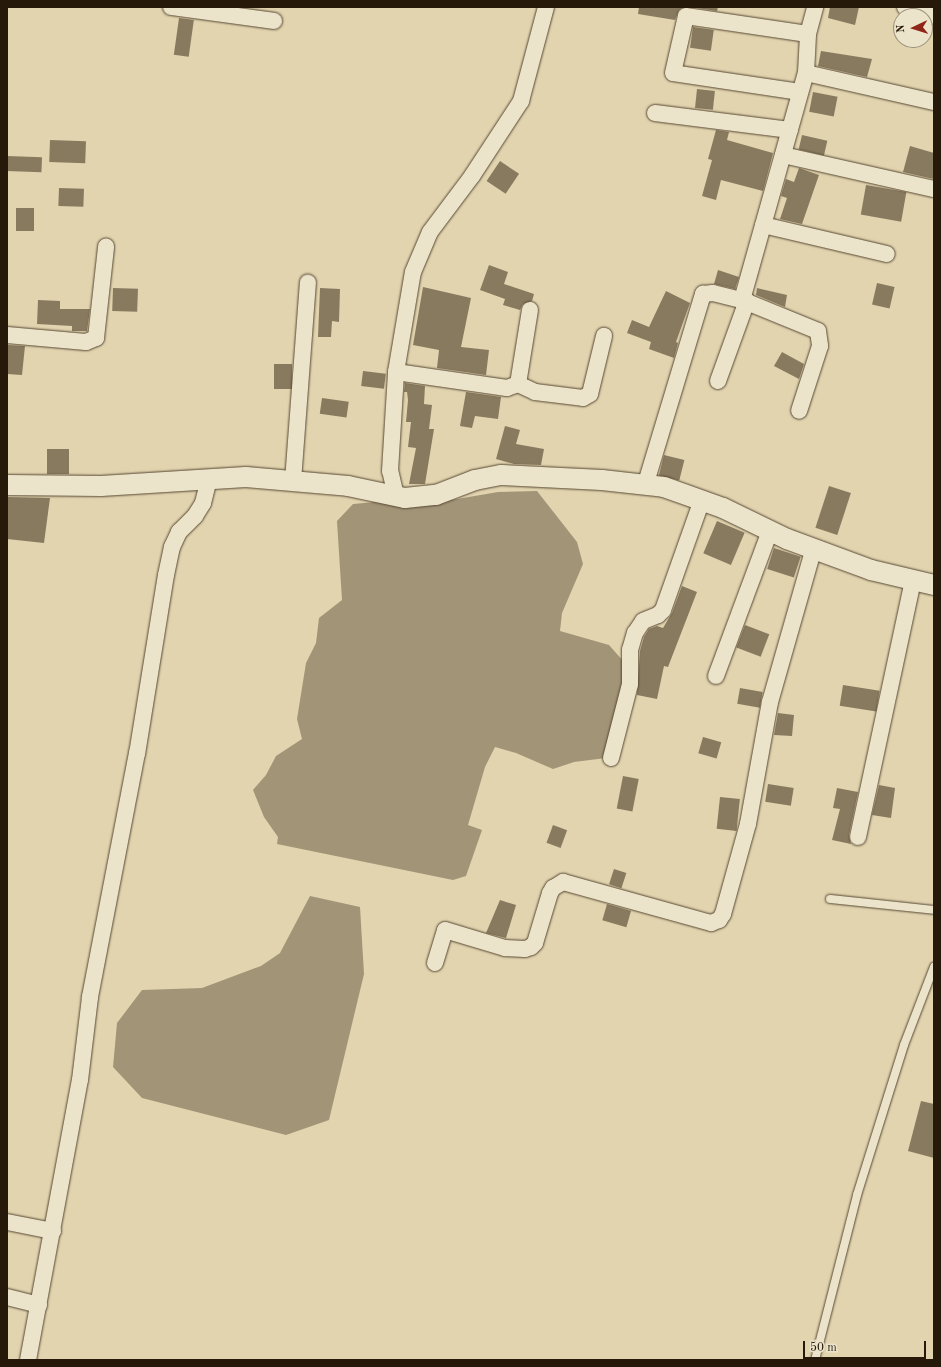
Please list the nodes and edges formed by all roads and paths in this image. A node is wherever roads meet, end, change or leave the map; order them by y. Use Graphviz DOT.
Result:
graph roads {
  1 [pos="171,7"];
  2 [pos="546,7"];
  3 [pos="815,7"];
  4 [pos="905,7"];
  5 [pos="687,12"];
  6 [pos="934,16"];
  7 [pos="274,21"];
  8 [pos="808,34"];
  9 [pos="806,72"];
  10 [pos="800,92"];
  11 [pos="934,102"];
  12 [pos="655,113"];
  13 [pos="790,130"];
  14 [pos="783,155"];
  15 [pos="934,189"];
  16 [pos="763,225"];
  17 [pos="106,247"];
  18 [pos="887,254"];
  19 [pos="308,283"];
  20 [pos="744,301"];
  21 [pos="530,310"];
  22 [pos="7,335"];
  23 [pos="604,336"];
  24 [pos="396,372"];
  25 [pos="718,381"];
  26 [pos="518,384"];
  27 [pos="799,411"];
  28 [pos="209,479"];
  29 [pos="293,481"];
  30 [pos="7,485"];
  31 [pos="645,486"];
  32 [pos="396,496"];
  33 [pos="702,500"];
  34 [pos="770,531"];
  35 [pos="814,548"];
  36 [pos="913,580"];
  37 [pos="934,586"];
  38 [pos="716,676"];
  39 [pos="611,758"];
  40 [pos="858,837"];
  41 [pos="830,899"];
  42 [pos="934,910"];
  43 [pos="435,963"];
  44 [pos="934,967"];
  45 [pos="7,1222"];
  46 [pos="53,1230"];
  47 [pos="7,1298"];
  48 [pos="39,1305"];
  49 [pos="28,1360"];
  50 [pos="815,1360"];
  1 -- 7 [label="street"];
  2 -- 24 [label="street"];
  3 -- 8 [label="street"];
  4 -- 6 [label="street"];
  5 -- 8 [label="street"];
  5 -- 10 [label="street"];
  8 -- 9 [label="street"];
  9 -- 10 [label="street"];
  9 -- 11 [label="street"];
  10 -- 13 [label="street"];
  12 -- 13 [label="street"];
  13 -- 14 [label="street"];
  14 -- 15 [label="street"];
  14 -- 16 [label="street"];
  16 -- 18 [label="street"];
  16 -- 20 [label="street"];
  17 -- 22 [label="street"];
  19 -- 29 [label="street"];
  20 -- 25 [label="street"];
  20 -- 27 [label="street"];
  20 -- 31 [label="street"];
  21 -- 26 [label="street"];
  23 -- 26 [label="street"];
  24 -- 26 [label="street"];
  24 -- 32 [label="street"];
  28 -- 29 [label="street"];
  28 -- 30 [label="street"];
  28 -- 46 [label="street"];
  29 -- 32 [label="street"];
  31 -- 32 [label="street"];
  31 -- 33 [label="street"];
  33 -- 34 [label="street"];
  33 -- 39 [label="street"];
  34 -- 35 [label="street"];
  34 -- 38 [label="street"];
  35 -- 36 [label="street"];
  35 -- 43 [label="street"];
  36 -- 37 [label="street"];
  36 -- 40 [label="street"];
  41 -- 42 [label="lane"];
  44 -- 50 [label="lane"];
  45 -- 46 [label="street"];
  46 -- 48 [label="street"];
  47 -- 48 [label="street"];
  48 -- 49 [label="street"];
}
